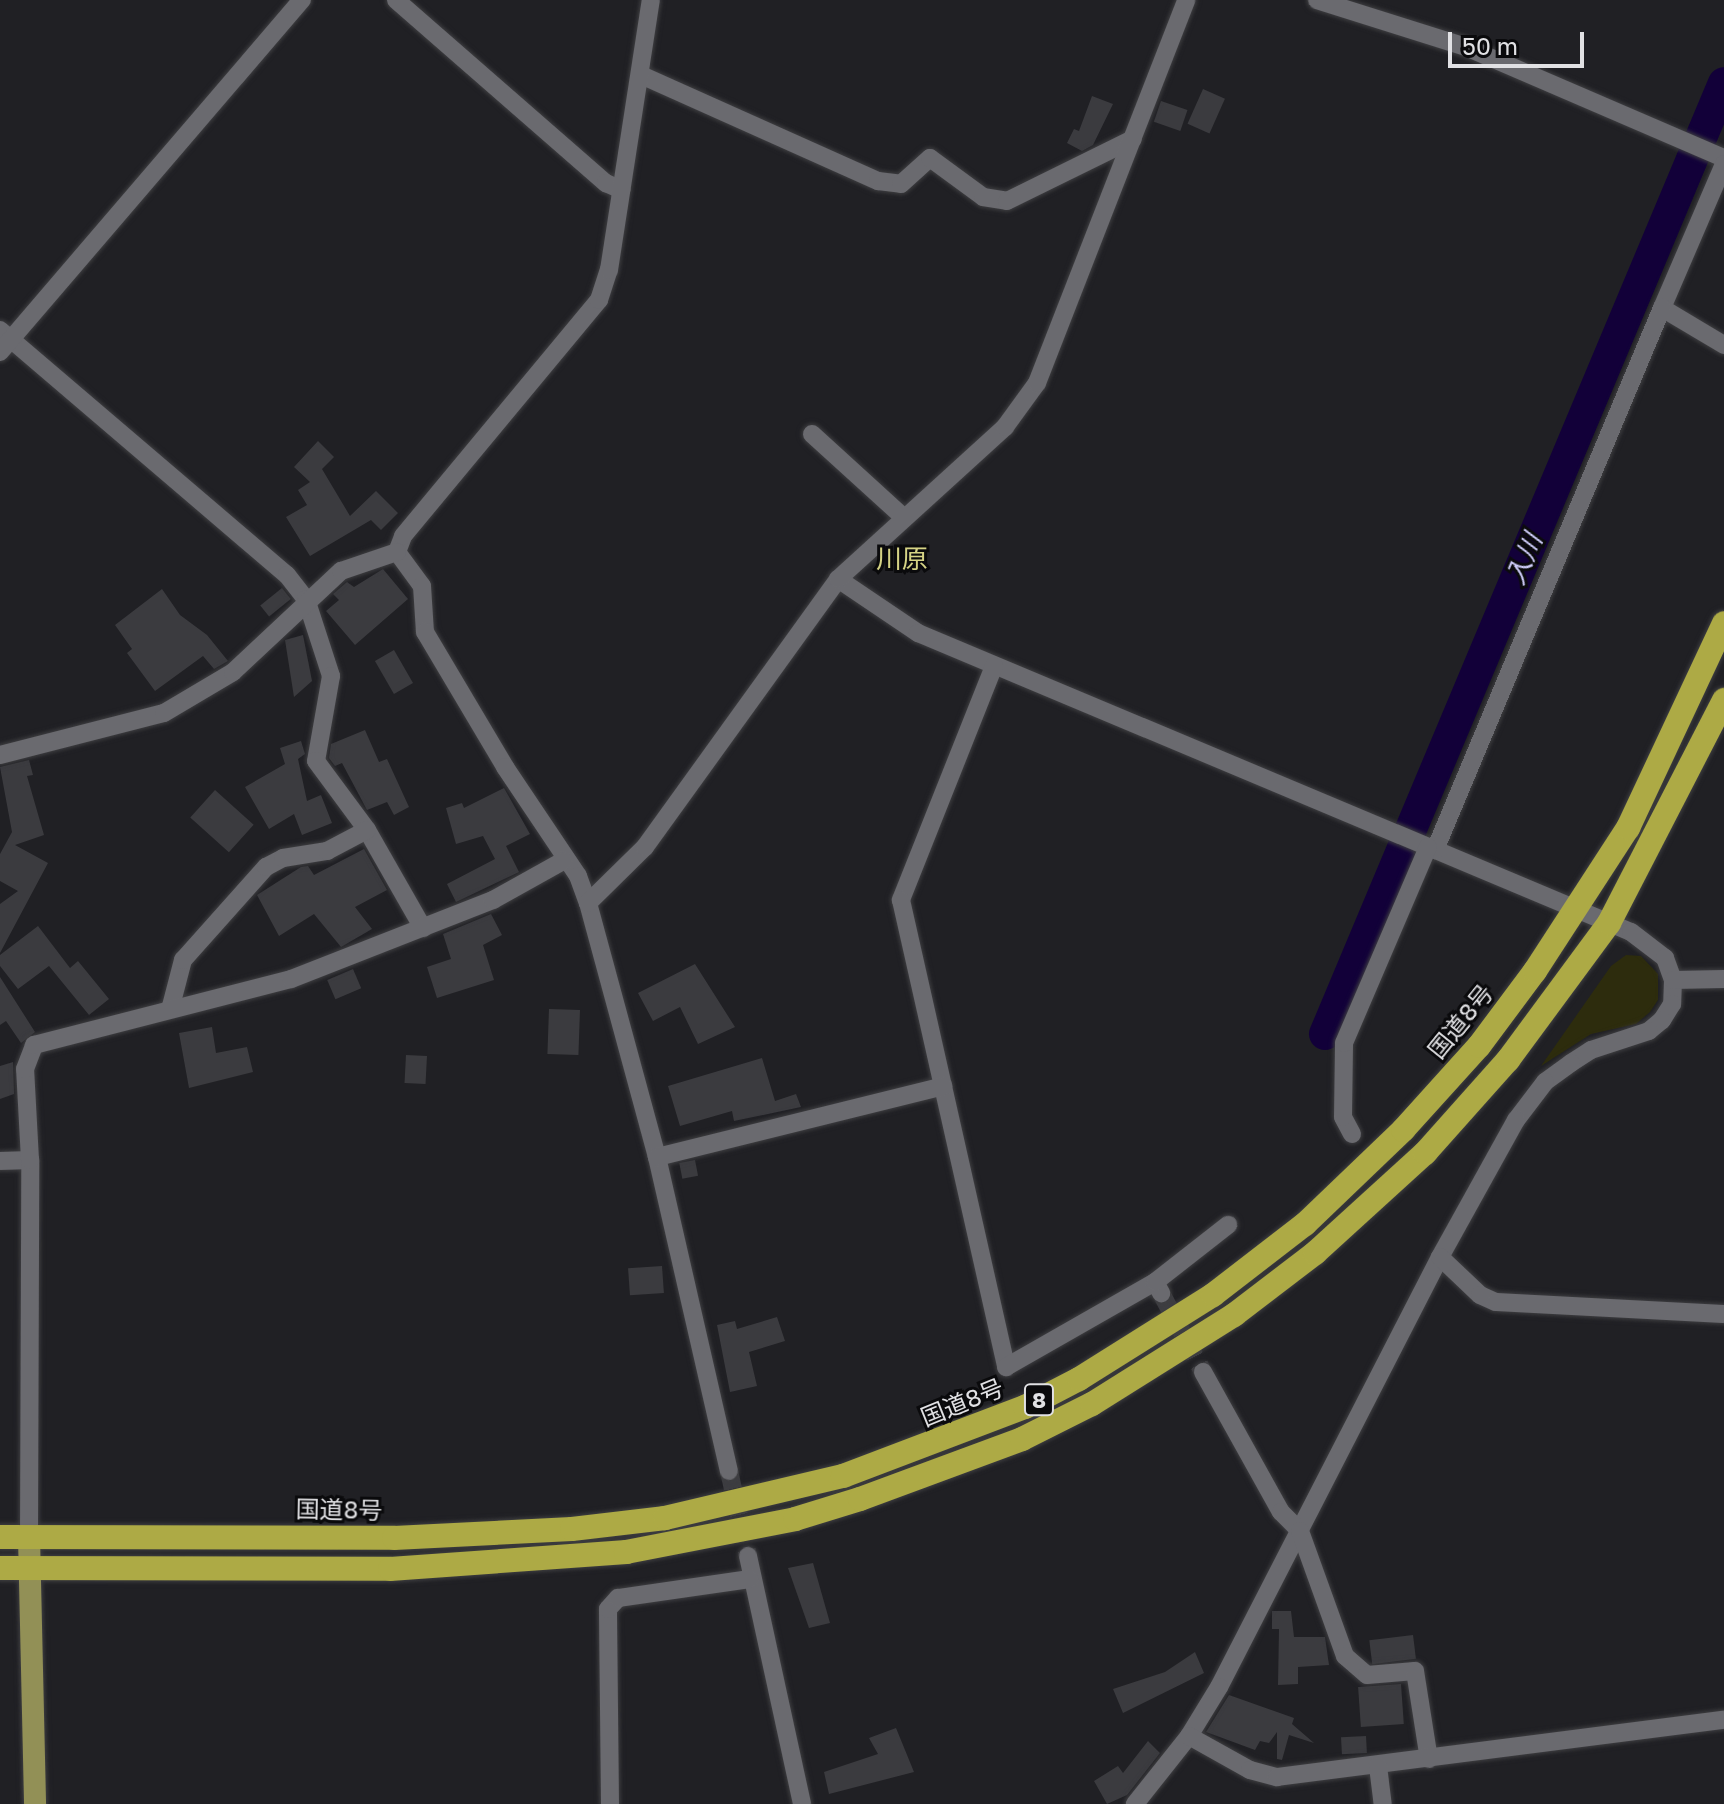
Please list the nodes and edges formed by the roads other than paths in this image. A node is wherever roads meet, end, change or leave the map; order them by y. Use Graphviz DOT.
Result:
graph roads {
  1 [pos="302,0"];
  2 [pos="396,0"];
  3 [pos="651,0"];
  4 [pos="1186,0"];
  5 [pos="1317,0"];
  6 [pos="641,75"];
  7 [pos="1133,139"];
  8 [pos="1724,161"];
  9 [pos="622,190"];
  10 [pos="1662,308"];
  11 [pos="4,341"];
  12 [pos="1724,345"];
  13 [pos="812,434"];
  14 [pos="902,516"];
  15 [pos="397,552"];
  16 [pos="838,579"];
  17 [pos="306,599"];
  18 [pos="1724,623"];
  19 [pos="994,666"];
  20 [pos="1724,700"];
  21 [pos="0,755"];
  22 [pos="367,830"];
  23 [pos="1431,848"];
  24 [pos="563,861"];
  25 [pos="588,903"];
  26 [pos="1574,911"];
  27 [pos="1609,923"];
  28 [pos="423,928"];
  29 [pos="1724,979"];
  30 [pos="1673,980"];
  31 [pos="171,1006"];
  32 [pos="943,1086"];
  33 [pos="1352,1134"];
  34 [pos="657,1157"];
  35 [pos="30,1160"];
  36 [pos="0,1161"];
  37 [pos="1228,1225"];
  38 [pos="1440,1257"];
  39 [pos="1724,1314"];
  40 [pos="1203,1372"];
  41 [pos="729,1471"];
  42 [pos="1300,1531"];
  43 [pos="0,1537"];
  44 [pos="29,1537"];
  45 [pos="748,1556"];
  46 [pos="0,1568"];
  47 [pos="32,1569"];
  48 [pos="750,1579"];
  49 [pos="1724,1720"];
  50 [pos="1189,1736"];
  51 [pos="1429,1759"];
  52 [pos="1378,1766"];
  53 [pos="35,1804"];
  54 [pos="610,1804"];
  55 [pos="802,1804"];
  56 [pos="1135,1804"];
  57 [pos="1383,1804"];
  1 -- 11 [label="street"];
  2 -- 9 [label="street"];
  3 -- 6 [label="street"];
  4 -- 7 [label="street"];
  5 -- 8 [label="street"];
  6 -- 7 [label="street"];
  6 -- 9 [label="street"];
  7 -- 14 [label="street"];
  8 -- 10 [label="street"];
  9 -- 15 [label="street"];
  10 -- 12 [label="street"];
  10 -- 23 [label="street"];
  11 -- 17 [label="street"];
  13 -- 14 [label="street"];
  14 -- 16 [label="street"];
  15 -- 17 [label="street"];
  15 -- 24 [label="street"];
  16 -- 19 [label="street"];
  16 -- 25 [label="street"];
  17 -- 21 [label="street"];
  17 -- 22 [label="street"];
  18 -- 26 [label="highway, 国道8号 / 8"];
  19 -- 23 [label="street"];
  19 -- 32 [label="street"];
  20 -- 27 [label="highway, 8"];
  22 -- 28 [label="street"];
  22 -- 31 [label="street"];
  23 -- 26 [label="street"];
  23 -- 33 [label="street"];
  24 -- 25 [label="street"];
  24 -- 28 [label="street"];
  25 -- 34 [label="street"];
  26 -- 27 [label="street"];
  26 -- 44 [label="highway, 国道8号 / 8"];
  27 -- 30 [label="street"];
  27 -- 47 [label="highway, 8"];
  28 -- 31 [label="street"];
  29 -- 30 [label="street"];
  30 -- 38 [label="street"];
  31 -- 35 [label="street"];
  32 -- 34 [label="street"];
  32 -- 37 [label="street"];
  34 -- 41 [label="street"];
  35 -- 36 [label="street"];
  35 -- 44 [label="street"];
  38 -- 39 [label="street"];
  38 -- 42 [label="street"];
  40 -- 42 [label="street"];
  42 -- 50 [label="street"];
  42 -- 51 [label="street"];
  43 -- 44 [label="highway, 国道8号 / 8"];
  44 -- 47 [label="main road"];
  45 -- 48 [label="street"];
  46 -- 47 [label="highway, 8"];
  47 -- 53 [label="main road"];
  48 -- 54 [label="street"];
  48 -- 55 [label="street"];
  49 -- 51 [label="street"];
  50 -- 52 [label="street"];
  50 -- 56 [label="street"];
  51 -- 52 [label="street"];
  52 -- 57 [label="street"];
}
